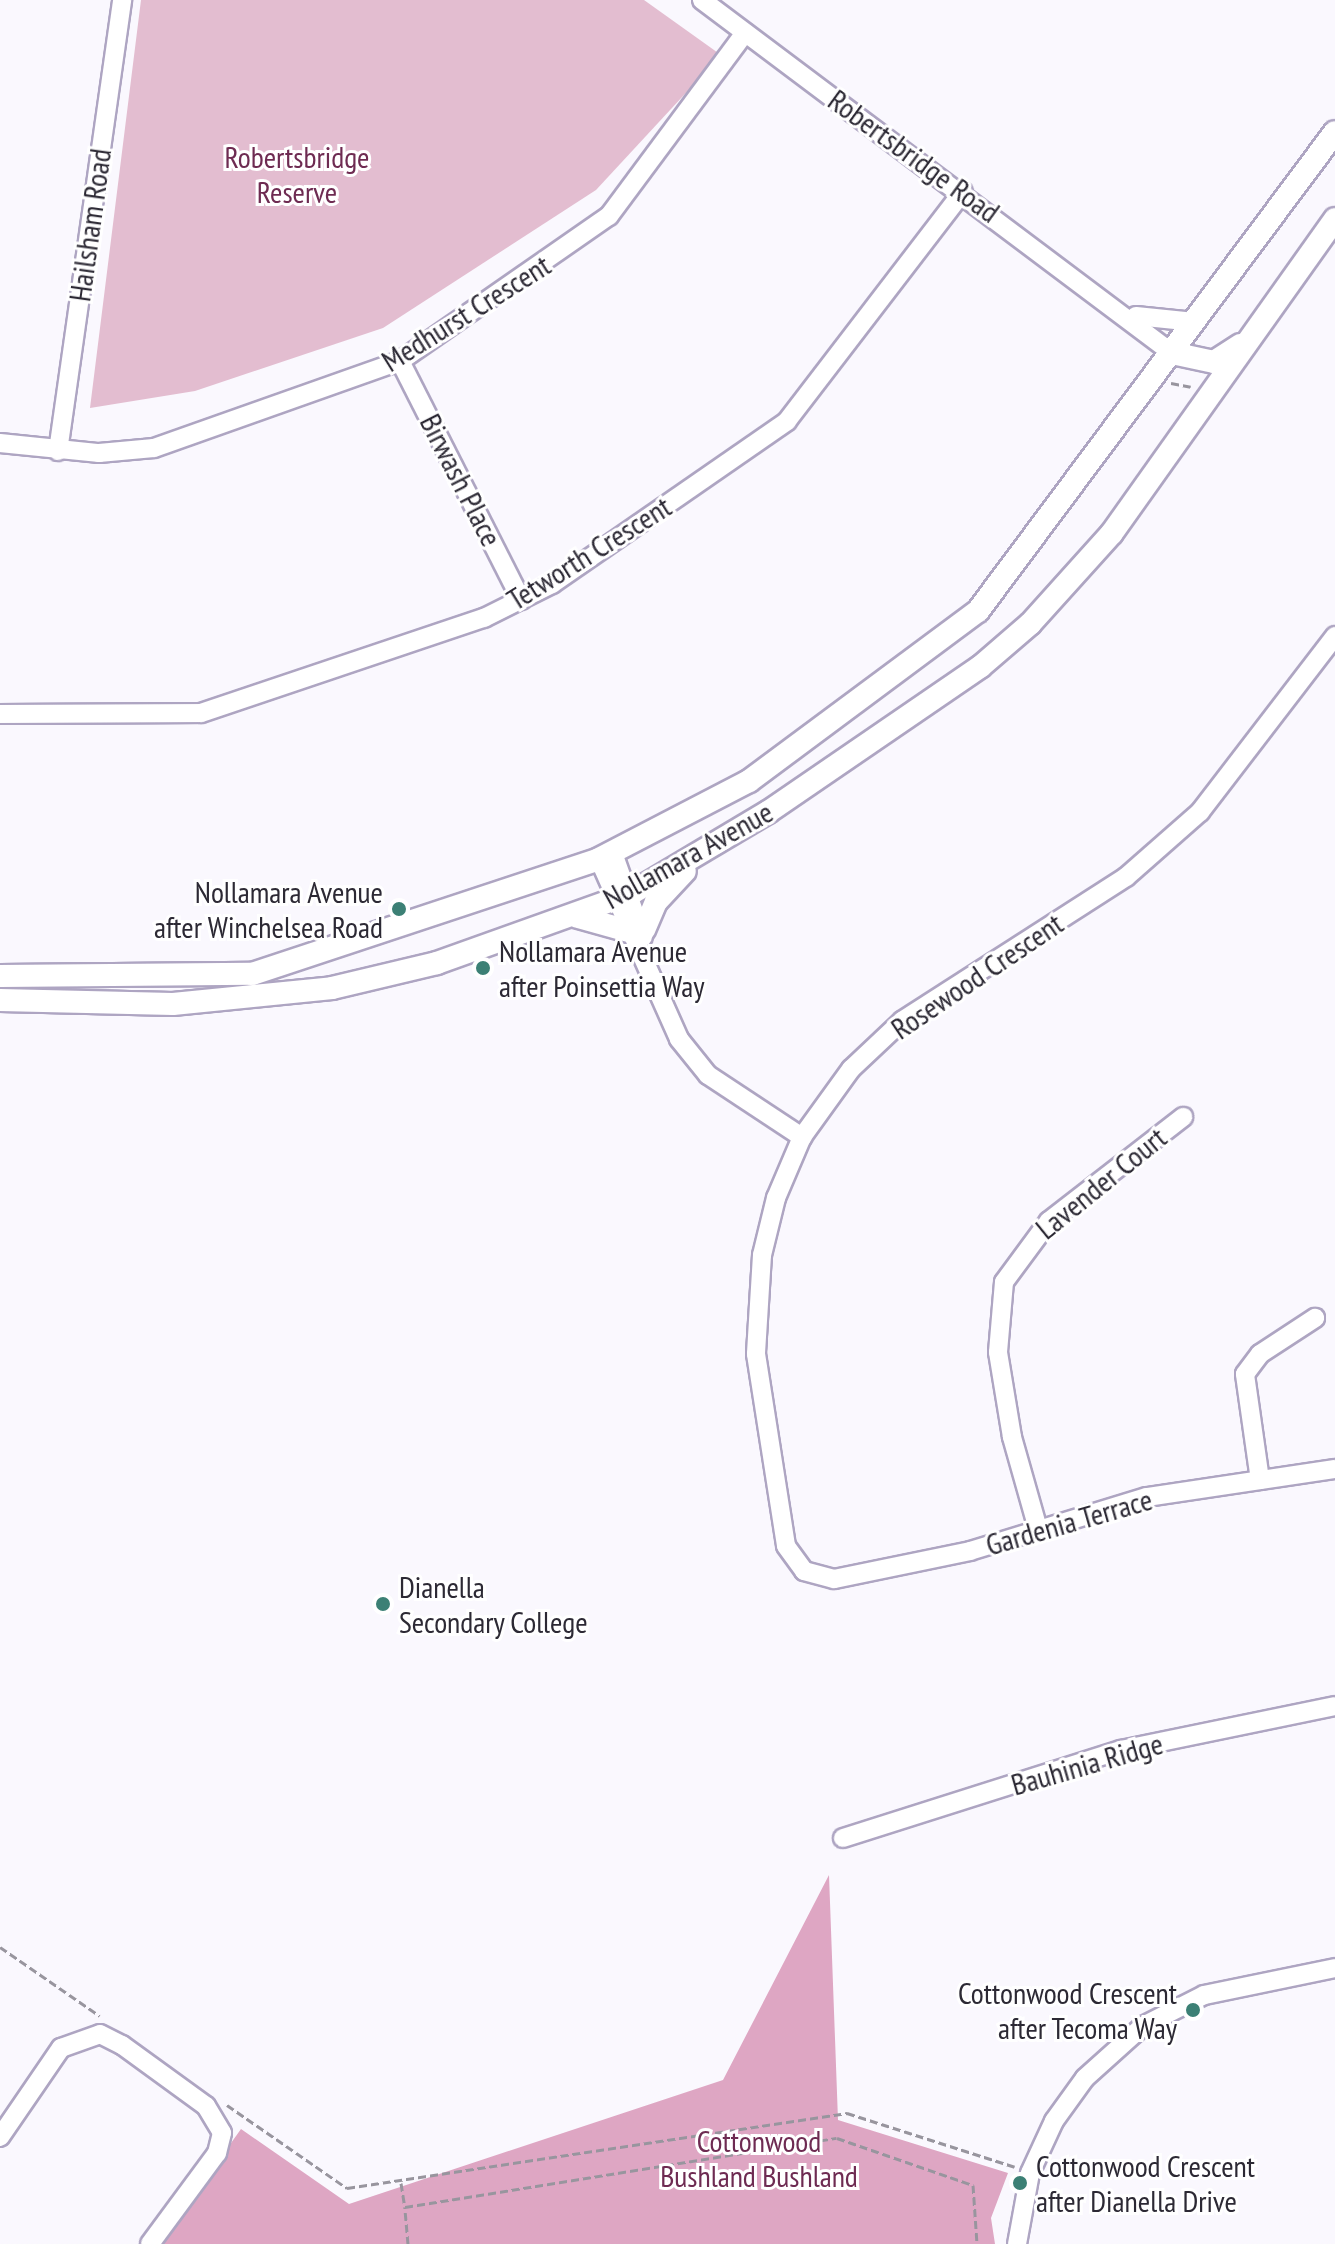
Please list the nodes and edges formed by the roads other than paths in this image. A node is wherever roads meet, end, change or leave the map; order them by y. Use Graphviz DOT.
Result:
graph roads {
  1 [pos="122,0"];
  2 [pos="702,0"];
  3 [pos="745,33"];
  4 [pos="1335,132"];
  5 [pos="1335,144"];
  6 [pos="1315,160"];
  7 [pos="963,192"];
  8 [pos="1335,219"];
  9 [pos="1126,312"];
  10 [pos="1195,322"];
  11 [pos="1251,337"];
  12 [pos="1172,353"];
  13 [pos="400,361"];
  14 [pos="0,443"];
  15 [pos="58,451"];
  16 [pos="521,600"];
  17 [pos="1335,636"];
  18 [pos="0,714"];
  19 [pos="705,850"];
  20 [pos="606,856"];
  21 [pos="625,895"];
  22 [pos="571,916"];
  23 [pos="639,936"];
  24 [pos="318,953"];
  25 [pos="411,971"];
  26 [pos="0,976"];
  27 [pos="0,1000"];
  28 [pos="1183,1117"];
  29 [pos="802,1137"];
  30 [pos="1315,1318"];
  31 [pos="1335,1469"];
  32 [pos="1260,1480"];
  33 [pos="1038,1529"];
  34 [pos="804,1571"];
  35 [pos="1335,1706"];
  36 [pos="843,1838"];
  37 [pos="1335,1968"];
  38 [pos="0,2137"];
  39 [pos="150,2244"];
  40 [pos="1017,2244"];
  1 -- 15 [label="street, Hailsham Road"];
  2 -- 3 [label="street, Robertsbridge Road"];
  3 -- 7 [label="street, Robertsbridge Road"];
  3 -- 13 [label="street, Medhurst Crescent"];
  4 -- 6 [label="main road"];
  5 -- 6 [label="main road"];
  6 -- 10 [label="main road, Nollamara Avenue"];
  7 -- 9 [label="street, Robertsbridge Road"];
  7 -- 16 [label="street, Tetworth Crescent"];
  8 -- 11 [label="main road, Nollamara Avenue"];
  9 -- 10 [label="street, Robertsbridge Road"];
  9 -- 12 [label="street, Robertsbridge Road"];
  10 -- 12 [label="main road, Nollamara Avenue"];
  11 -- 12 [label="main road"];
  11 -- 19 [label="main road, Nollamara Avenue"];
  12 -- 20 [label="main road, Nollamara Avenue"];
  13 -- 15 [label="street, Medhurst Crescent"];
  13 -- 16 [label="street, Birwash Place"];
  14 -- 15 [label="street, Medhurst Crescent"];
  16 -- 18 [label="street, Tetworth Crescent"];
  17 -- 29 [label="street, Rosewood Crescent"];
  19 -- 21 [label="main road, Nollamara Avenue"];
  19 -- 23 [label="main road"];
  20 -- 21 [label="street"];
  20 -- 24 [label="main road, Nollamara Avenue"];
  21 -- 22 [label="main road, Nollamara Avenue"];
  21 -- 23 [label="street"];
  22 -- 23 [label="main road"];
  22 -- 25 [label="main road, Nollamara Avenue"];
  23 -- 29 [label="street"];
  24 -- 25 [label="main road"];
  24 -- 26 [label="main road, Nollamara Avenue"];
  25 -- 27 [label="main road, Nollamara Avenue"];
  28 -- 33 [label="street, Lavender Court"];
  29 -- 34 [label="street, Rosewood Crescent"];
  30 -- 32 [label="street"];
  31 -- 32 [label="street, Gardenia Terrace"];
  32 -- 33 [label="street, Gardenia Terrace"];
  33 -- 34 [label="street, Gardenia Terrace"];
  35 -- 36 [label="street, Bauhinia Ridge"];
  37 -- 40 [label="street"];
  38 -- 39 [label="street"];
}
